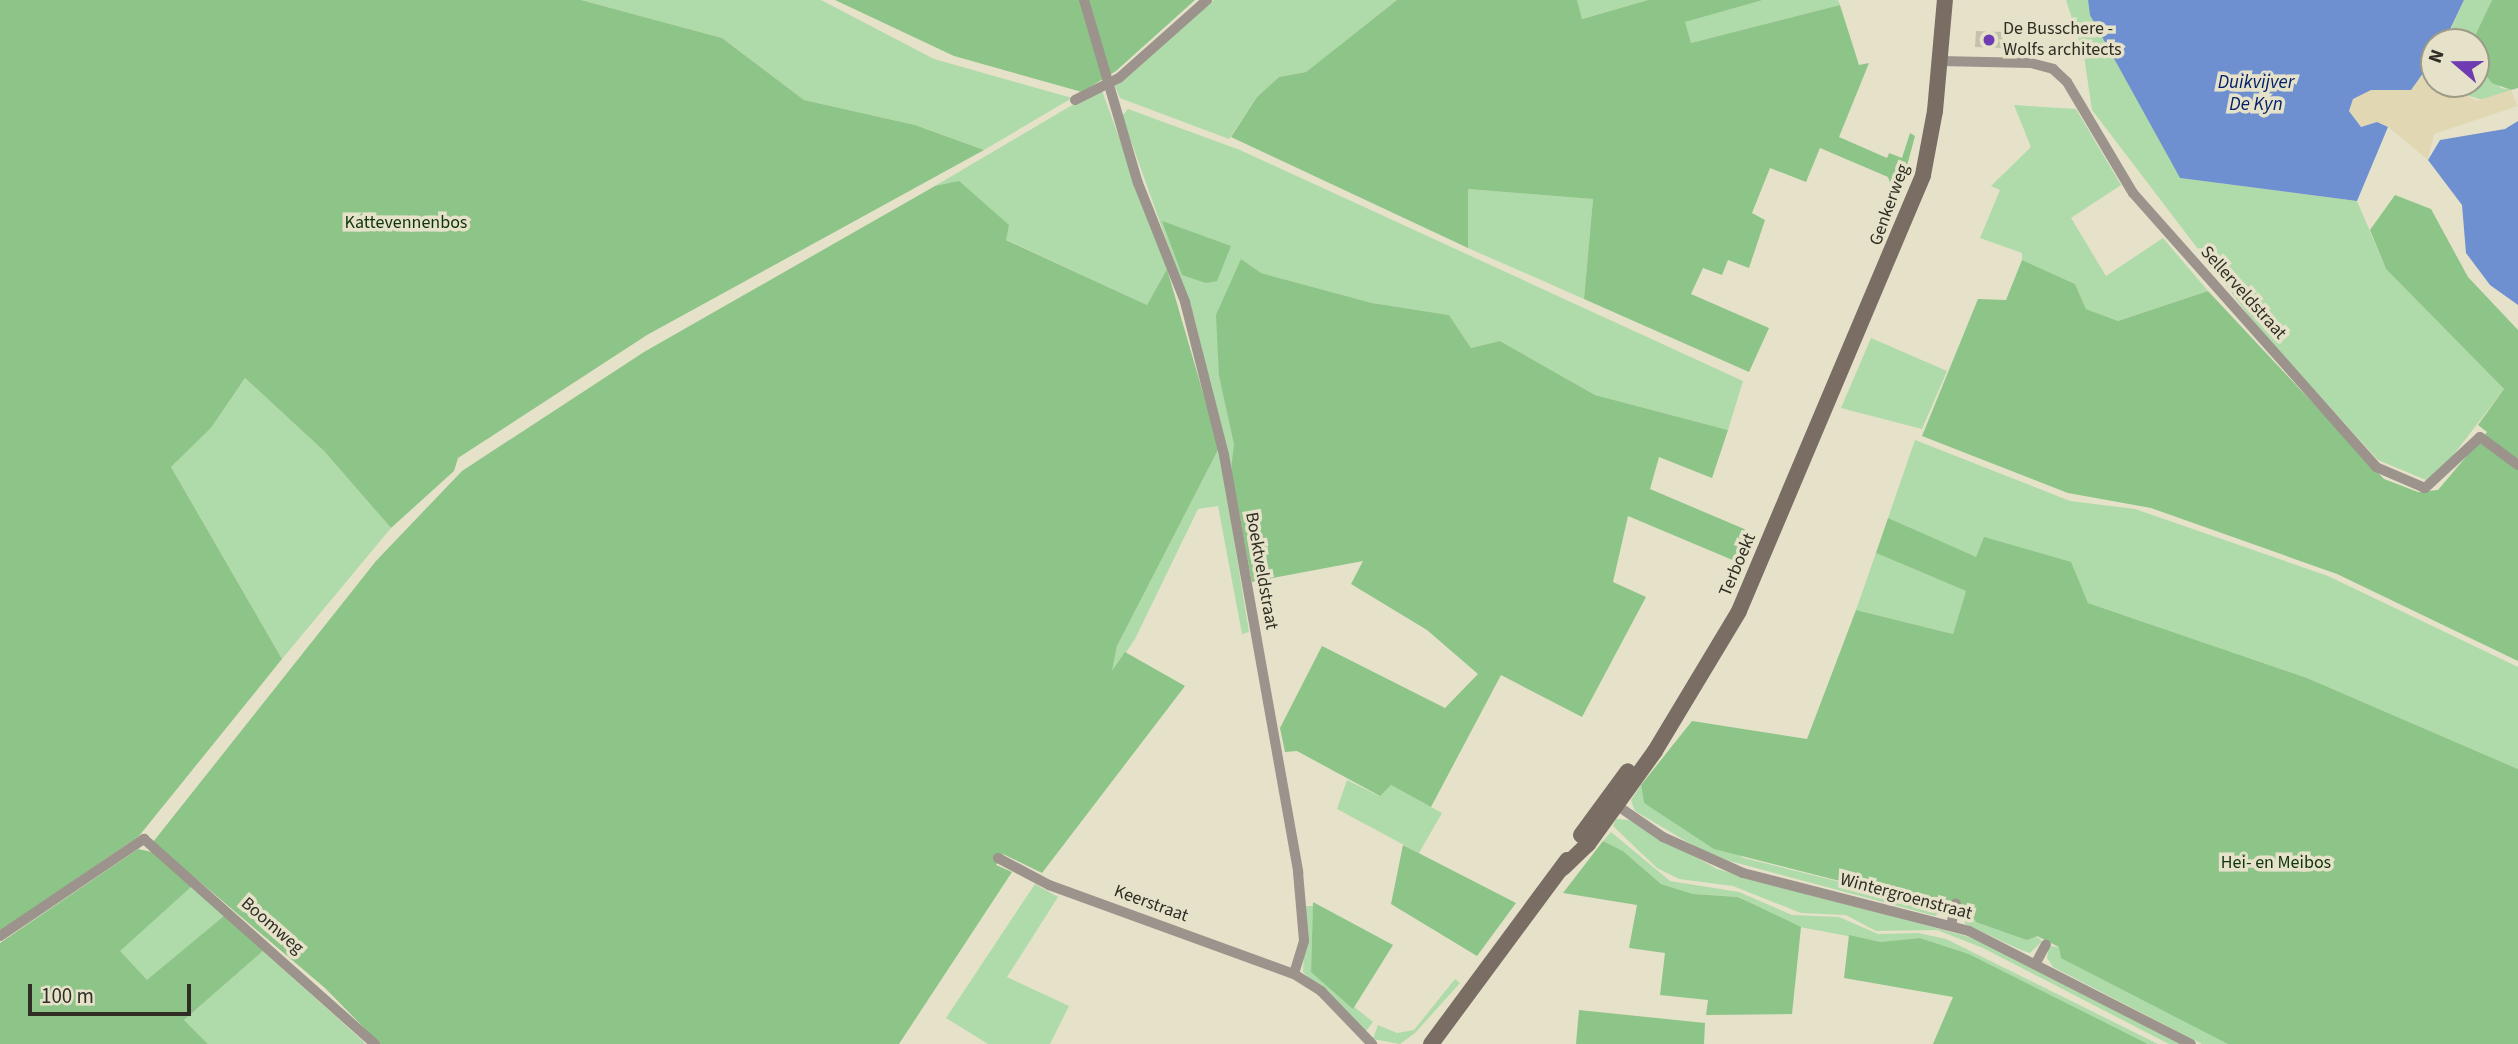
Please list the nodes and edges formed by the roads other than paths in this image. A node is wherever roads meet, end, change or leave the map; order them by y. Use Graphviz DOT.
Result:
graph roads {
  1 [pos="1084,0"];
  2 [pos="1207,0"];
  3 [pos="1945,0"];
  4 [pos="1946,61"];
  5 [pos="1107,82"];
  6 [pos="1076,100"];
  7 [pos="1826,411"];
  8 [pos="2518,465"];
  9 [pos="1612,802"];
  10 [pos="998,858"];
  11 [pos="1956,904"];
  12 [pos="1951,925"];
  13 [pos="0,936"];
  14 [pos="2046,944"];
  15 [pos="2036,963"];
  16 [pos="1294,975"];
  17 [pos="375,1044"];
  18 [pos="1372,1044"];
  19 [pos="1431,1044"];
  20 [pos="2191,1044"];
  1 -- 5 [label="street, Boektveldstraat"];
  2 -- 5 [label="street"];
  3 -- 4 [label="main road, Genkerweg"];
  4 -- 7 [label="main road, Genkerweg"];
  4 -- 8 [label="street, Sellerveldstraat"];
  5 -- 6 [label="street"];
  5 -- 16 [label="street, Boektveldstraat"];
  7 -- 9 [label="main road, Terboekt"];
  9 -- 12 [label="street, Wintergroenstraat"];
  9 -- 19 [label="main road, Terboekt"];
  10 -- 16 [label="street, Keerstraat"];
  11 -- 12 [label="street"];
  12 -- 15 [label="street, Wintergroenstraat"];
  13 -- 17 [label="street, Boomweg"];
  14 -- 15 [label="street"];
  15 -- 20 [label="street, Wintergroenstraat"];
  16 -- 18 [label="street"];
}
